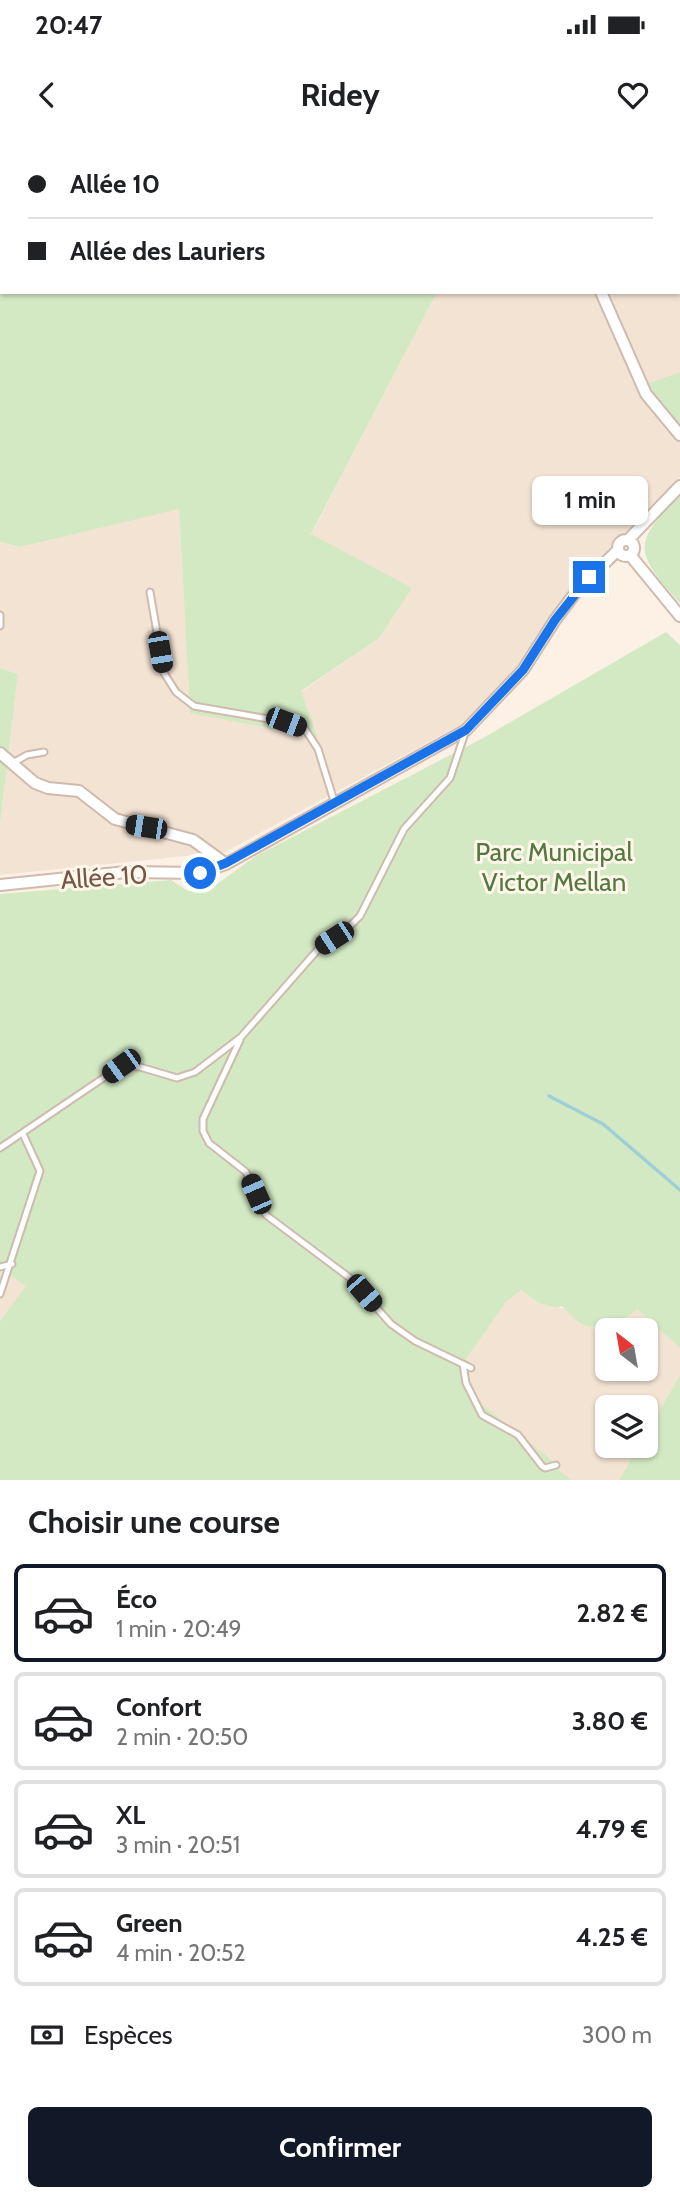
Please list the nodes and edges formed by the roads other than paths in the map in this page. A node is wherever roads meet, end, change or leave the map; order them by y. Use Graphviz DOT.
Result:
graph roads {
  1 [pos="602,294"];
  2 [pos="680,435"];
  3 [pos="680,486"];
  4 [pos="628,540"];
  5 [pos="618,550"];
  6 [pos="631,555"];
  7 [pos="150,592"];
  8 [pos="0,615"];
  9 [pos="680,616"];
  10 [pos="0,626"];
  11 [pos="466,730"];
  12 [pos="44,752"];
  13 [pos="0,753"];
  14 [pos="11,764"];
  15 [pos="335,804"];
  16 [pos="226,863"];
  17 [pos="0,885"];
  18 [pos="241,1037"];
  19 [pos="23,1134"];
  20 [pos="0,1148"];
  21 [pos="12,1264"];
  22 [pos="0,1267"];
  23 [pos="0,1294"];
  24 [pos="463,1364"];
  25 [pos="471,1368"];
  26 [pos="555,1465"];
  1 -- 2 [label="street"];
  3 -- 4 [label="street"];
  4 -- 5 [label="street"];
  4 -- 6 [label="street"];
  5 -- 6 [label="street"];
  5 -- 11 [label="street, Allée 10"];
  6 -- 9 [label="street"];
  7 -- 15 [label="lane"];
  8 -- 10 [label="lane"];
  11 -- 15 [label="street, Allée 10"];
  11 -- 18 [label="lane"];
  12 -- 14 [label="lane"];
  13 -- 14 [label="street"];
  14 -- 16 [label="street"];
  15 -- 16 [label="street, Allée 10"];
  16 -- 17 [label="street, Allée 10"];
  18 -- 19 [label="lane"];
  18 -- 24 [label="lane"];
  19 -- 20 [label="lane"];
  19 -- 21 [label="lane"];
  21 -- 22 [label="lane"];
  21 -- 23 [label="lane"];
  24 -- 25 [label="lane"];
  24 -- 26 [label="lane"];
}
